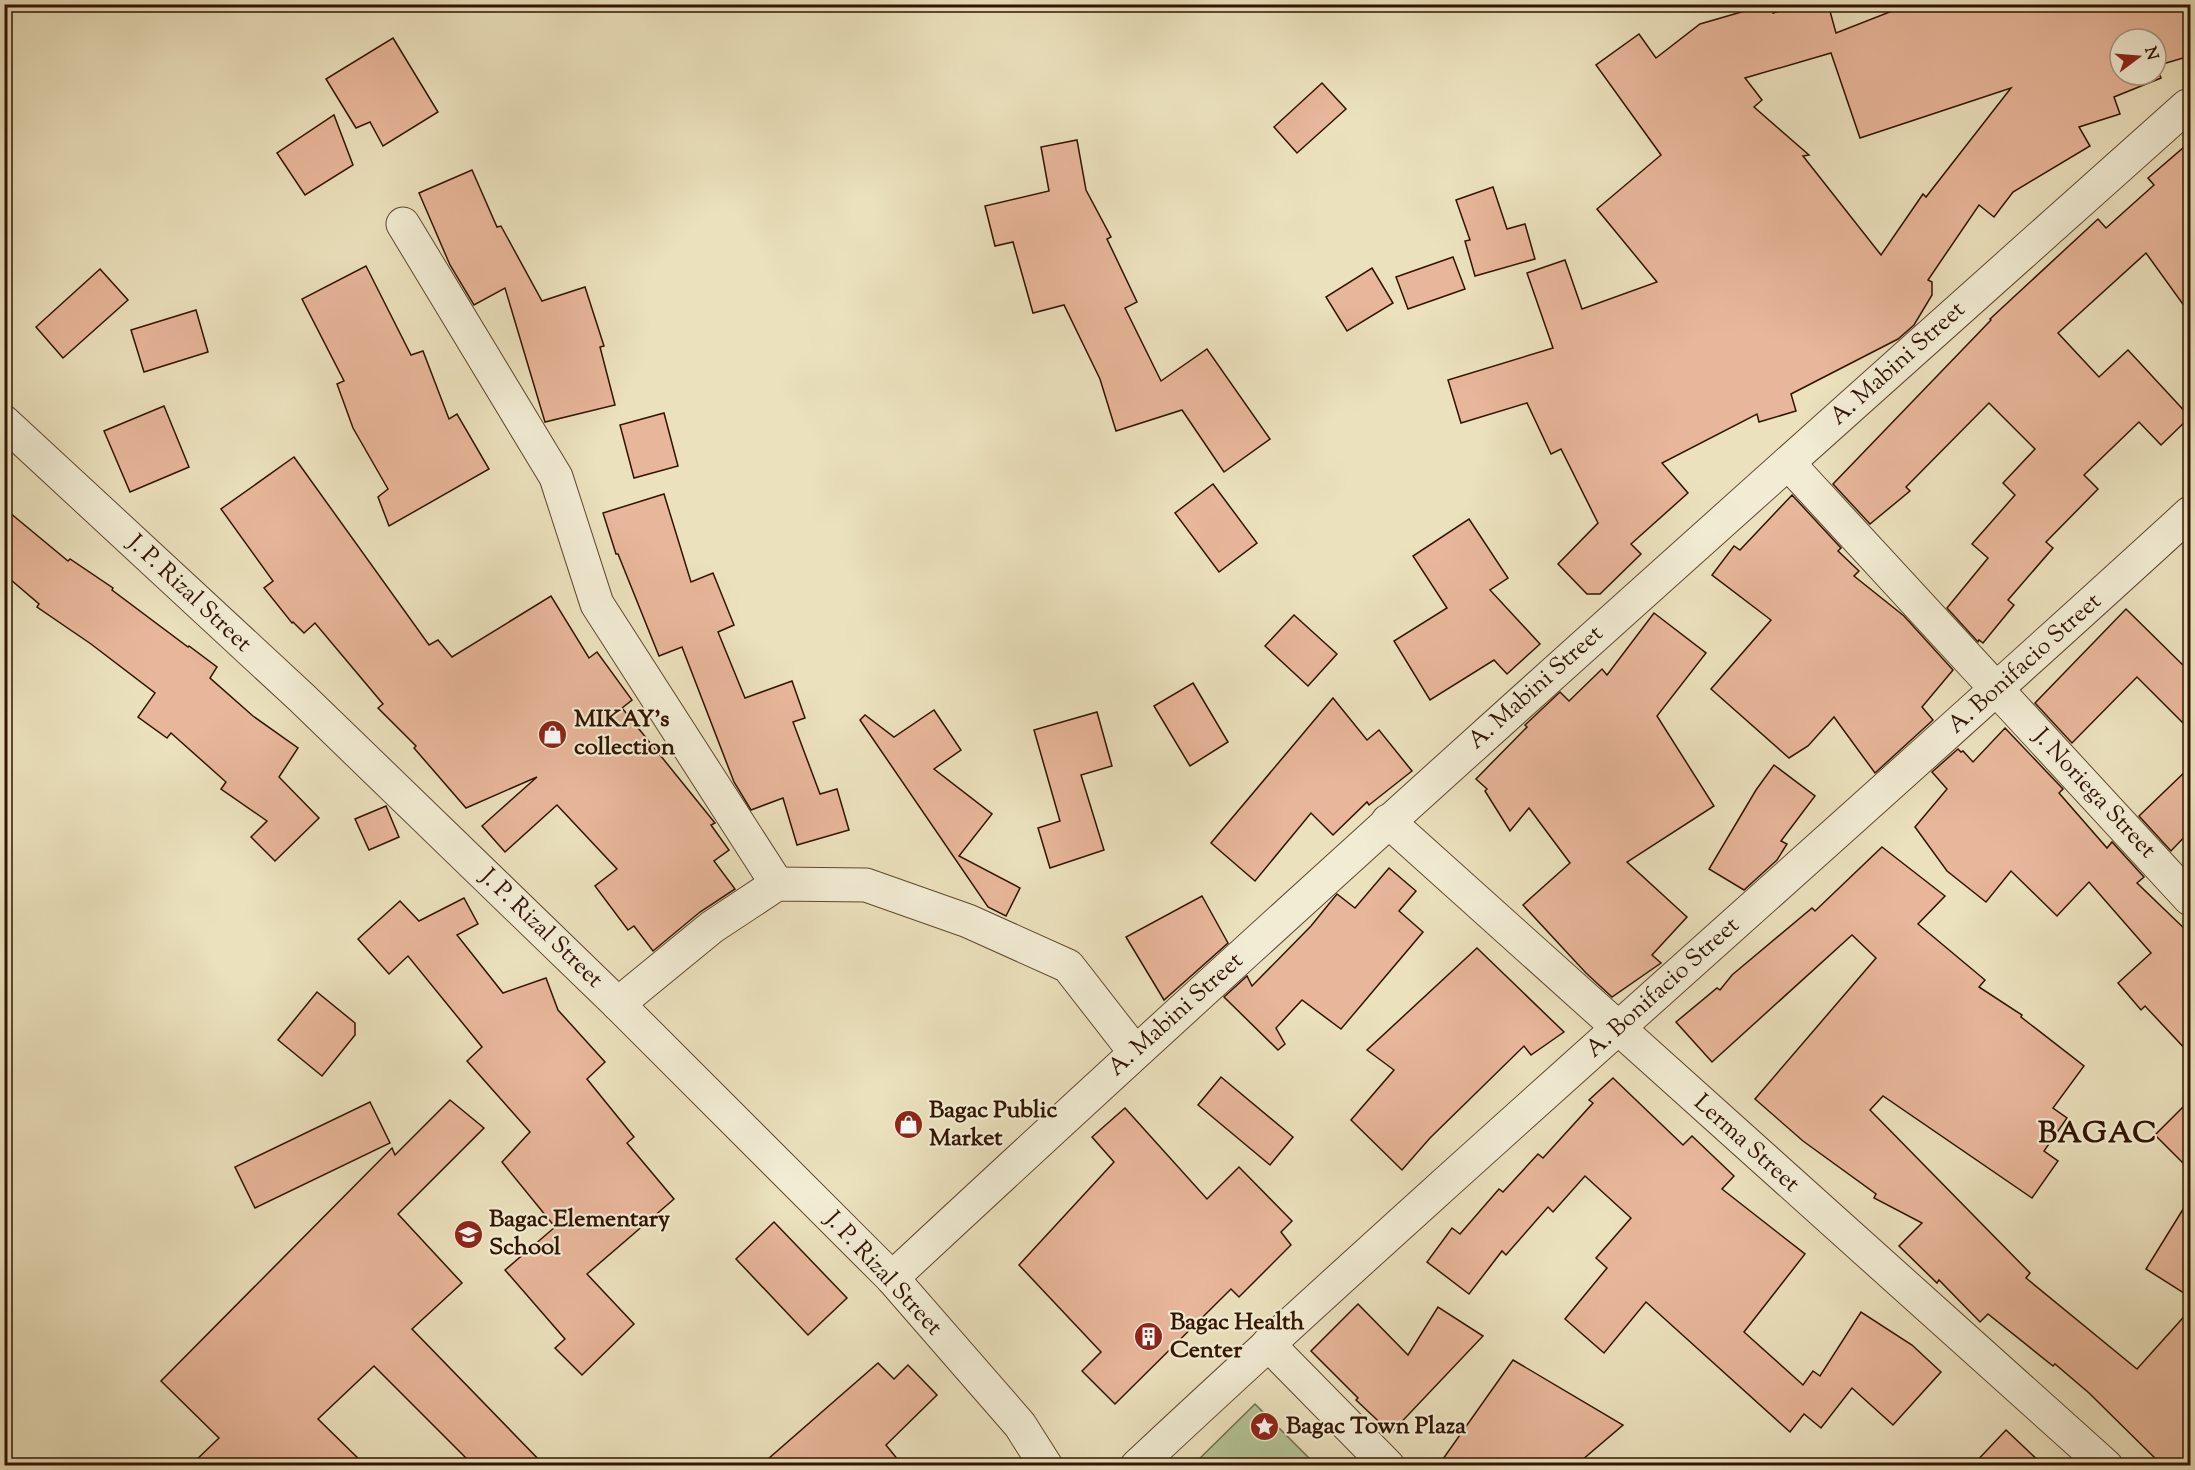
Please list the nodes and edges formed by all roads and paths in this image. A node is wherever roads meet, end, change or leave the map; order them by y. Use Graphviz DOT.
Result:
graph roads {
  1 [pos="2189,108"];
  2 [pos="403,224"];
  3 [pos="4,423"];
  4 [pos="1788,463"];
  5 [pos="2190,513"];
  6 [pos="1998,689"];
  7 [pos="1388,821"];
  8 [pos="777,884"];
  9 [pos="2190,899"];
  10 [pos="618,1004"];
  11 [pos="1617,1029"];
  12 [pos="1135,1052"];
  13 [pos="892,1278"];
  14 [pos="1268,1344"];
  15 [pos="1046,1466"];
  16 [pos="1137,1466"];
  17 [pos="1388,1466"];
  18 [pos="2106,1466"];
  1 -- 4 [label="street, A. Mabini Street"];
  2 -- 8 [label="street"];
  3 -- 10 [label="street, J. P. Rizal Street"];
  4 -- 6 [label="street, J. Noriega Street"];
  4 -- 7 [label="street, A. Mabini Street"];
  5 -- 6 [label="street, A. Bonifacio Street"];
  6 -- 9 [label="street, J. Noriega Street"];
  6 -- 11 [label="street, A. Bonifacio Street"];
  7 -- 11 [label="street, Lerma Street"];
  7 -- 12 [label="street, A. Mabini Street"];
  8 -- 10 [label="street"];
  8 -- 12 [label="street"];
  10 -- 13 [label="street, J. P. Rizal Street"];
  11 -- 14 [label="street, A. Bonifacio Street"];
  11 -- 18 [label="street, Lerma Street"];
  12 -- 13 [label="street, A. Mabini Street"];
  13 -- 15 [label="street, J. P. Rizal Street"];
  14 -- 16 [label="street, A. Bonifacio Street"];
  14 -- 17 [label="street"];
}
